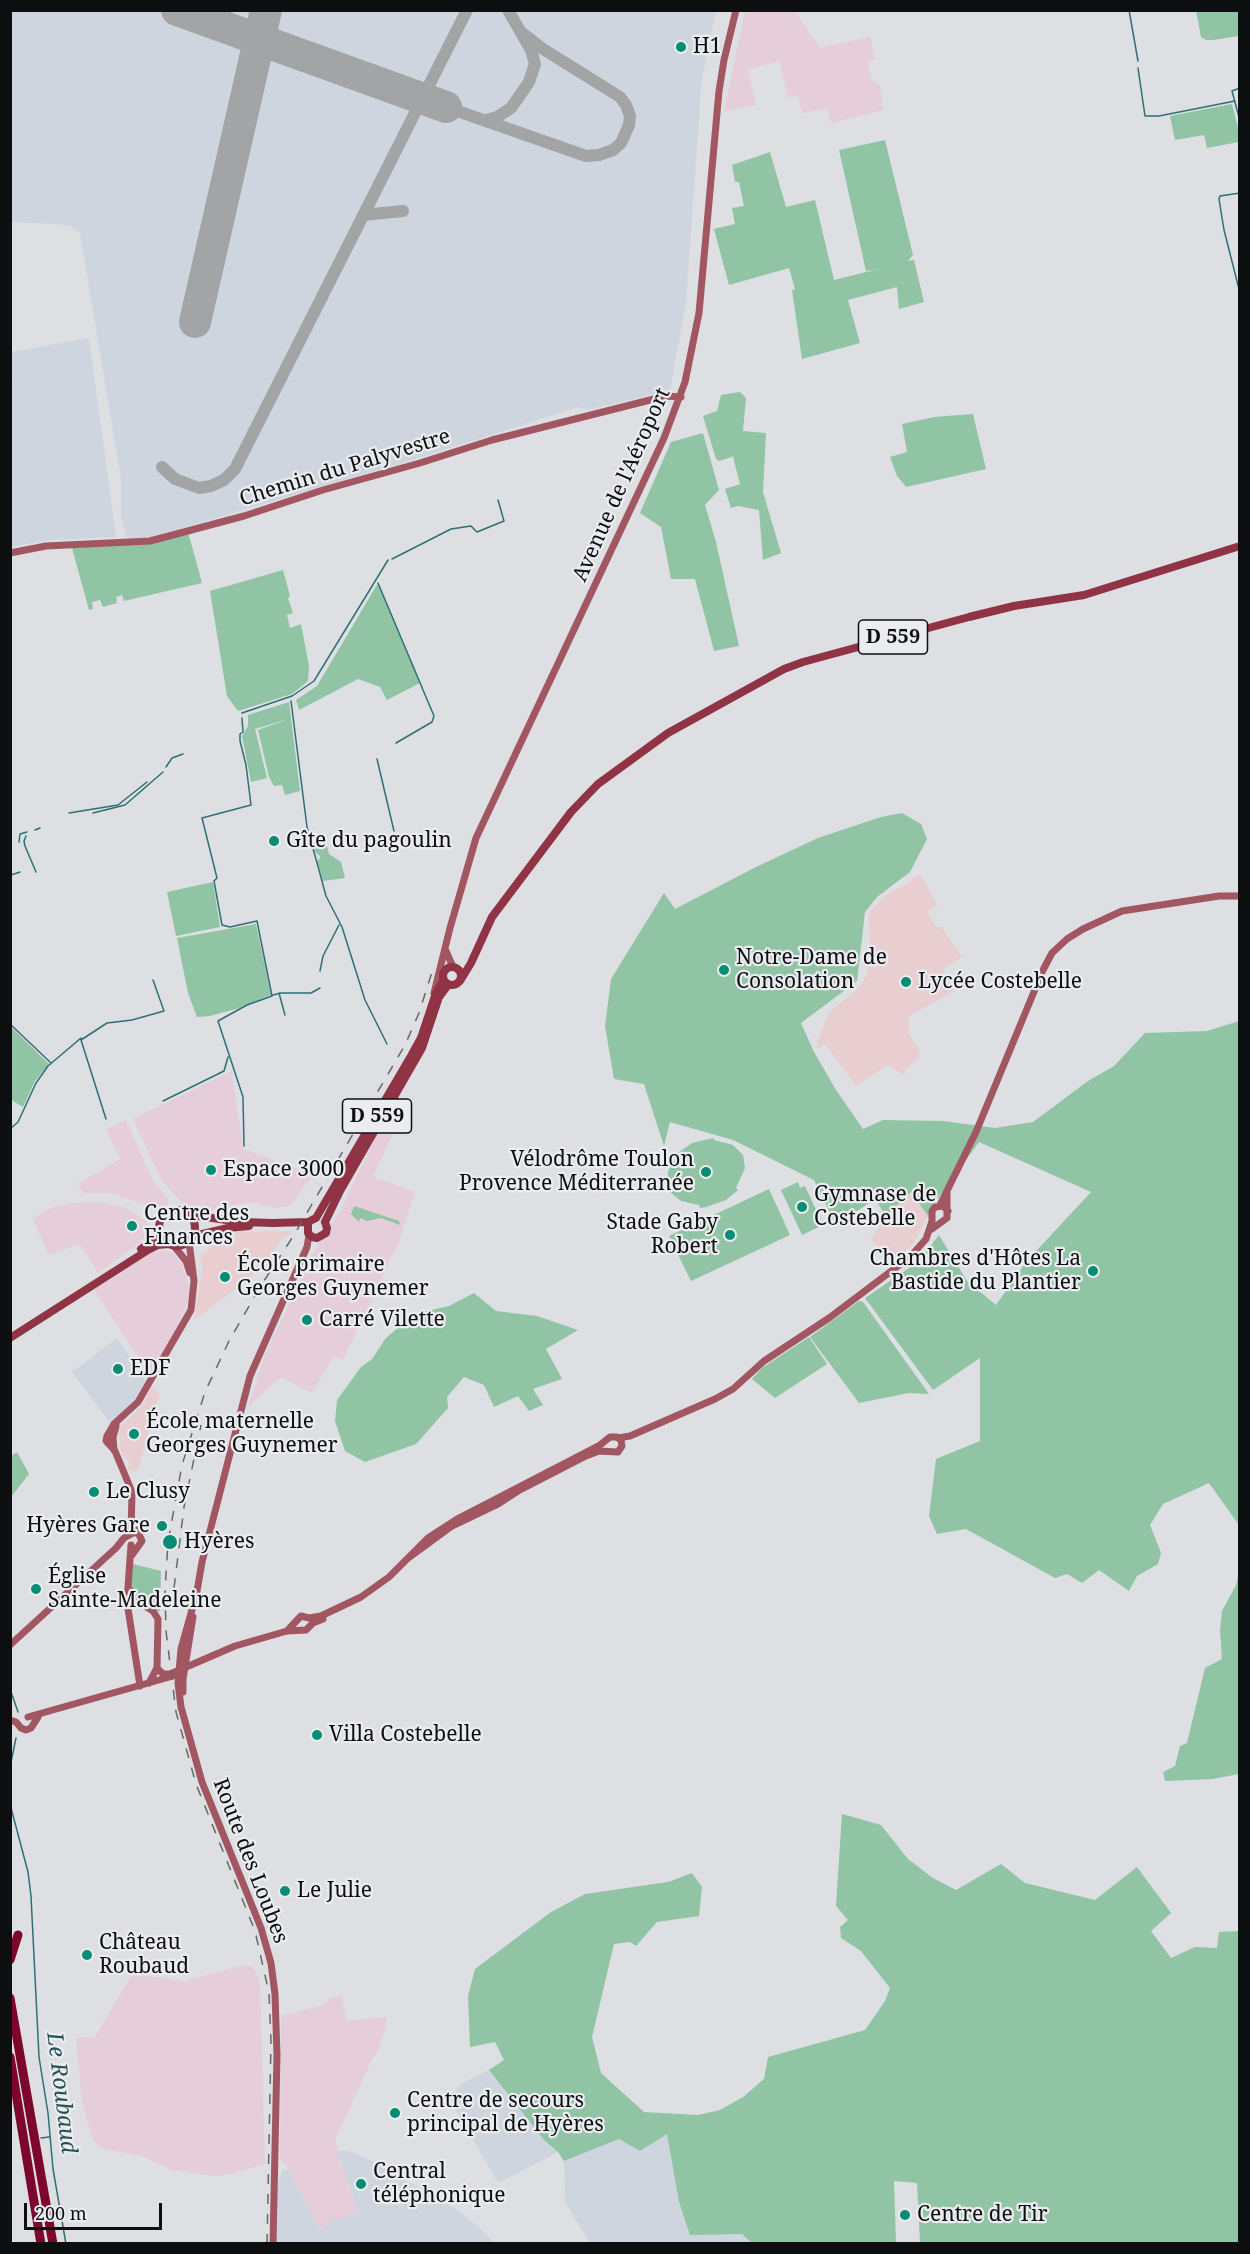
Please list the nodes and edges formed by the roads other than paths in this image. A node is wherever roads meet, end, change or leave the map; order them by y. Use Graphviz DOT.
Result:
graph roads {
  1 [pos="736,10"];
  2 [pos="681,397"];
  3 [pos="1239,546"];
  4 [pos="12,552"];
  5 [pos="1239,896"];
  6 [pos="445,951"];
  7 [pos="473,956"];
  8 [pos="455,968"];
  9 [pos="445,970"];
  10 [pos="460,981"];
  11 [pos="446,983"];
  12 [pos="430,1011"];
  13 [pos="947,1191"];
  14 [pos="940,1206"];
  15 [pos="948,1211"];
  16 [pos="191,1215"];
  17 [pos="932,1216"];
  18 [pos="325,1222"];
  19 [pos="939,1222"];
  20 [pos="312,1229"];
  21 [pos="159,1232"];
  22 [pos="928,1233"];
  23 [pos="191,1239"];
  24 [pos="171,1245"];
  25 [pos="10,1336"];
  26 [pos="171,1346"];
  27 [pos="630,1436"];
  28 [pos="618,1438"];
  29 [pos="607,1441"];
  30 [pos="622,1446"];
  31 [pos="610,1452"];
  32 [pos="132,1540"];
  33 [pos="407,1559"];
  34 [pos="129,1587"];
  35 [pos="195,1599"];
  36 [pos="137,1601"];
  37 [pos="127,1602"];
  38 [pos="296,1621"];
  39 [pos="309,1622"];
  40 [pos="300,1629"];
  41 [pos="287,1631"];
  42 [pos="252,1641"];
  43 [pos="10,1645"];
  44 [pos="157,1668"];
  45 [pos="182,1672"];
  46 [pos="149,1683"];
  47 [pos="140,1686"];
  48 [pos="10,1720"];
  49 [pos="30,1720"];
  50 [pos="19,1724"];
  51 [pos="188,1737"];
  52 [pos="18,1935"];
  53 [pos="10,1960"];
  54 [pos="10,1998"];
  55 [pos="10,2018"];
  56 [pos="10,2057"];
  57 [pos="21,2066"];
  58 [pos="39,2244"];
  59 [pos="52,2244"];
  60 [pos="273,2244"];
  1 -- 2 [label="main road, Avenue de l'Aéroport"];
  2 -- 4 [label="main road, Chemin du Palyvestre"];
  2 -- 6 [label="main road, Avenue de l'Aéroport"];
  3 -- 7 [label="main road, D 559"];
  5 -- 13 [label="main road"];
  6 -- 8 [label="main road"];
  6 -- 9 [label="main road, Avenue de l'Aéroport"];
  6 -- 12 [label="main road, Avenue de l'Aéroport"];
  7 -- 8 [label="main road, D 559"];
  7 -- 10 [label="main road, D 559"];
  8 -- 9 [label="main road"];
  8 -- 10 [label="main road"];
  9 -- 11 [label="main road"];
  10 -- 11 [label="main road"];
  11 -- 12 [label="main road, D 559"];
  11 -- 18 [label="main road, D 559"];
  12 -- 20 [label="main road, D 559"];
  13 -- 14 [label="main road"];
  13 -- 15 [label="main road"];
  14 -- 15 [label="main road"];
  14 -- 17 [label="main road"];
  15 -- 19 [label="main road"];
  16 -- 20 [label="main road"];
  16 -- 21 [label="main road"];
  16 -- 23 [label="main road"];
  17 -- 19 [label="main road"];
  17 -- 22 [label="main road"];
  18 -- 20 [label="main road"];
  18 -- 20 [label="main road"];
  19 -- 22 [label="main road"];
  20 -- 23 [label="main road"];
  20 -- 35 [label="main road"];
  21 -- 24 [label="main road"];
  21 -- 25 [label="main road"];
  22 -- 27 [label="main road"];
  23 -- 24 [label="main road"];
  23 -- 26 [label="main road"];
  24 -- 25 [label="main road"];
  24 -- 26 [label="main road"];
  26 -- 32 [label="main road"];
  27 -- 28 [label="main road"];
  27 -- 30 [label="main road"];
  28 -- 29 [label="main road"];
  28 -- 30 [label="main road"];
  29 -- 31 [label="main road"];
  29 -- 33 [label="main road"];
  30 -- 31 [label="main road"];
  31 -- 33 [label="main road"];
  32 -- 34 [label="main road"];
  32 -- 43 [label="main road"];
  33 -- 39 [label="main road"];
  34 -- 36 [label="main road"];
  34 -- 37 [label="main road"];
  35 -- 45 [label="main road"];
  35 -- 45 [label="main road"];
  36 -- 37 [label="main road"];
  36 -- 44 [label="main road"];
  37 -- 47 [label="main road"];
  38 -- 39 [label="main road"];
  38 -- 40 [label="main road"];
  38 -- 41 [label="main road"];
  39 -- 40 [label="main road"];
  40 -- 41 [label="main road"];
  41 -- 42 [label="main road"];
  42 -- 45 [label="main road"];
  42 -- 45 [label="main road"];
  44 -- 45 [label="main road"];
  44 -- 46 [label="main road"];
  45 -- 46 [label="main road"];
  45 -- 51 [label="main road, Route des Loubes"];
  45 -- 51 [label="main road, Route des Loubes"];
  46 -- 47 [label="main road"];
  47 -- 49 [label="main road"];
  48 -- 50 [label="main road"];
  49 -- 50 [label="main road"];
  49 -- 50 [label="main road"];
  51 -- 60 [label="main road, Route des Loubes"];
  52 -- 53 [label="highway"];
  54 -- 57 [label="highway"];
  55 -- 57 [label="highway"];
  56 -- 58 [label="highway"];
  57 -- 59 [label="highway"];
}
